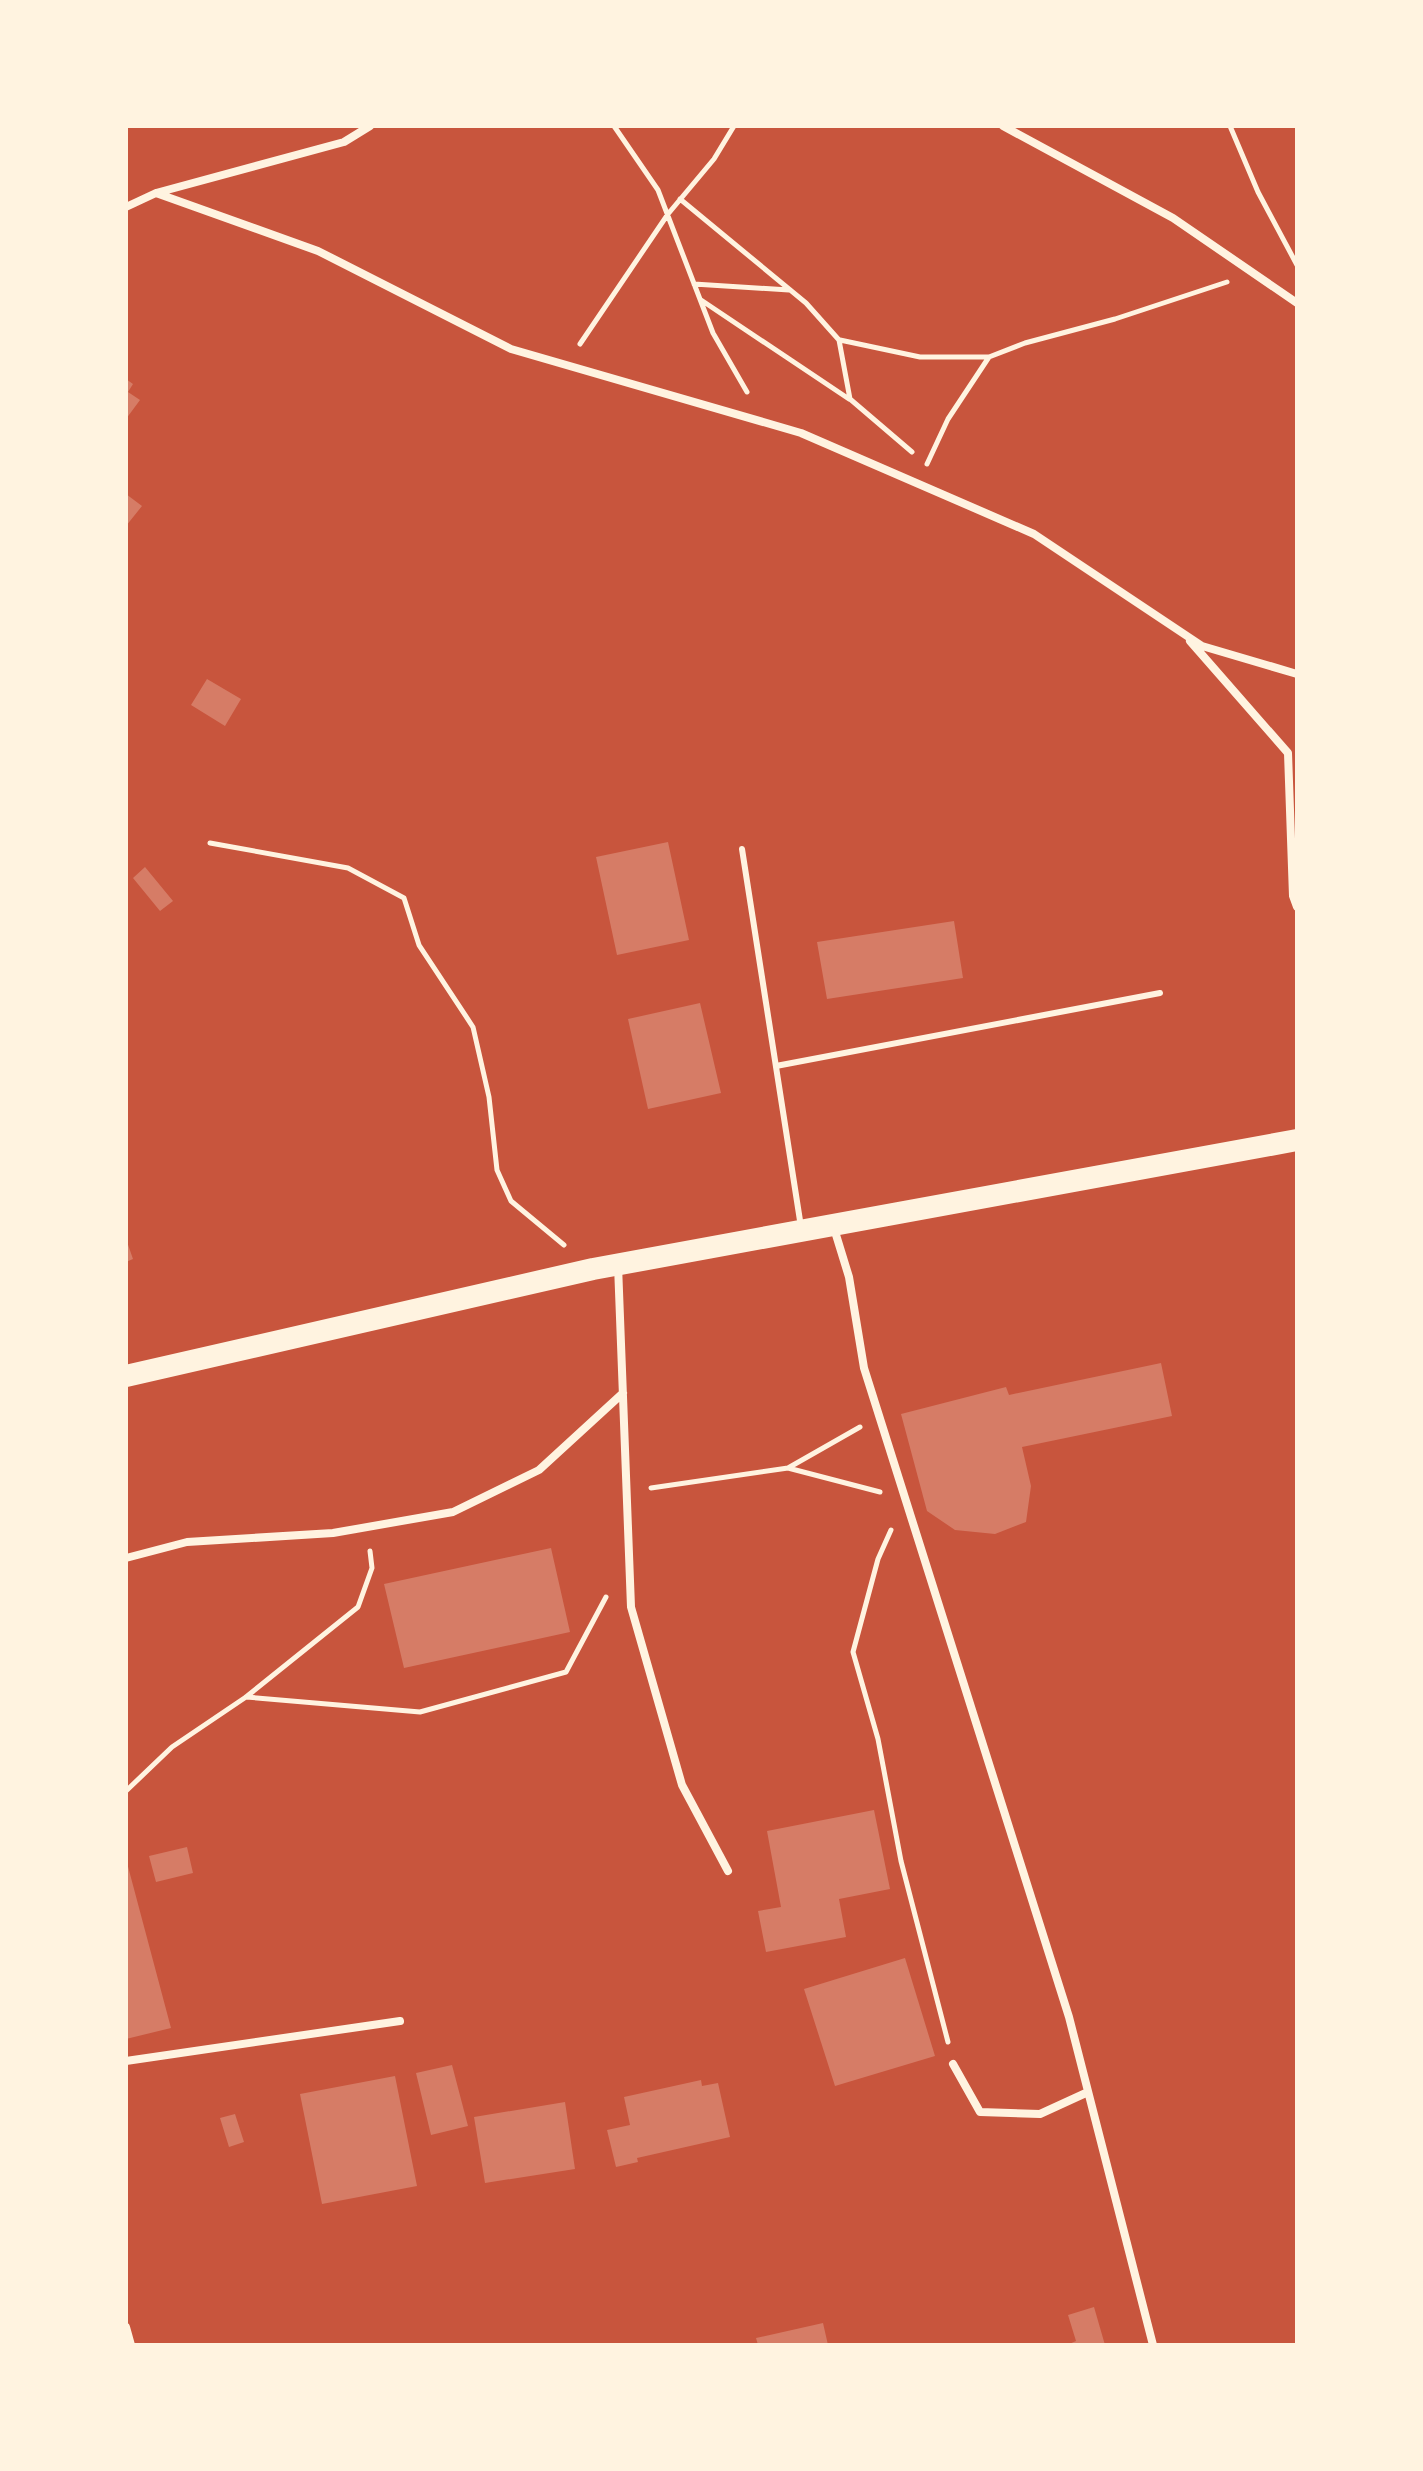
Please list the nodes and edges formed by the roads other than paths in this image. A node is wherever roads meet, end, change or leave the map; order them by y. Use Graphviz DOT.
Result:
graph roads {
  1 [pos="370,126"];
  2 [pos="1003,126"];
  3 [pos="156,193"];
  4 [pos="126,207"];
  5 [pos="1297,303"];
  6 [pos="1181,631"];
  7 [pos="1297,674"];
  8 [pos="742,849"];
  9 [pos="1297,907"];
  10 [pos="1160,993"];
  11 [pos="776,1066"];
  12 [pos="1297,1140"];
  13 [pos="833,1225"];
  14 [pos="802,1230"];
  15 [pos="618,1265"];
  16 [pos="126,1376"];
  17 [pos="623,1393"];
  18 [pos="126,1558"];
  19 [pos="728,1871"];
  20 [pos="400,2021"];
  21 [pos="126,2061"];
  22 [pos="953,2064"];
  23 [pos="1088,2092"];
  24 [pos="126,2327"];
  25 [pos="131,2345"];
  26 [pos="1153,2345"];
  1 -- 3 [label="street"];
  2 -- 5 [label="street"];
  3 -- 4 [label="street"];
  3 -- 6 [label="street"];
  6 -- 7 [label="street"];
  6 -- 9 [label="street"];
  8 -- 11 [label="lane"];
  10 -- 11 [label="lane"];
  11 -- 14 [label="lane"];
  12 -- 13 [label="highway"];
  13 -- 14 [label="highway"];
  13 -- 23 [label="street"];
  14 -- 15 [label="highway"];
  15 -- 16 [label="highway"];
  15 -- 17 [label="street"];
  17 -- 18 [label="street"];
  17 -- 19 [label="street"];
  20 -- 21 [label="street"];
  22 -- 23 [label="street"];
  23 -- 26 [label="street"];
  24 -- 25 [label="street"];
}
